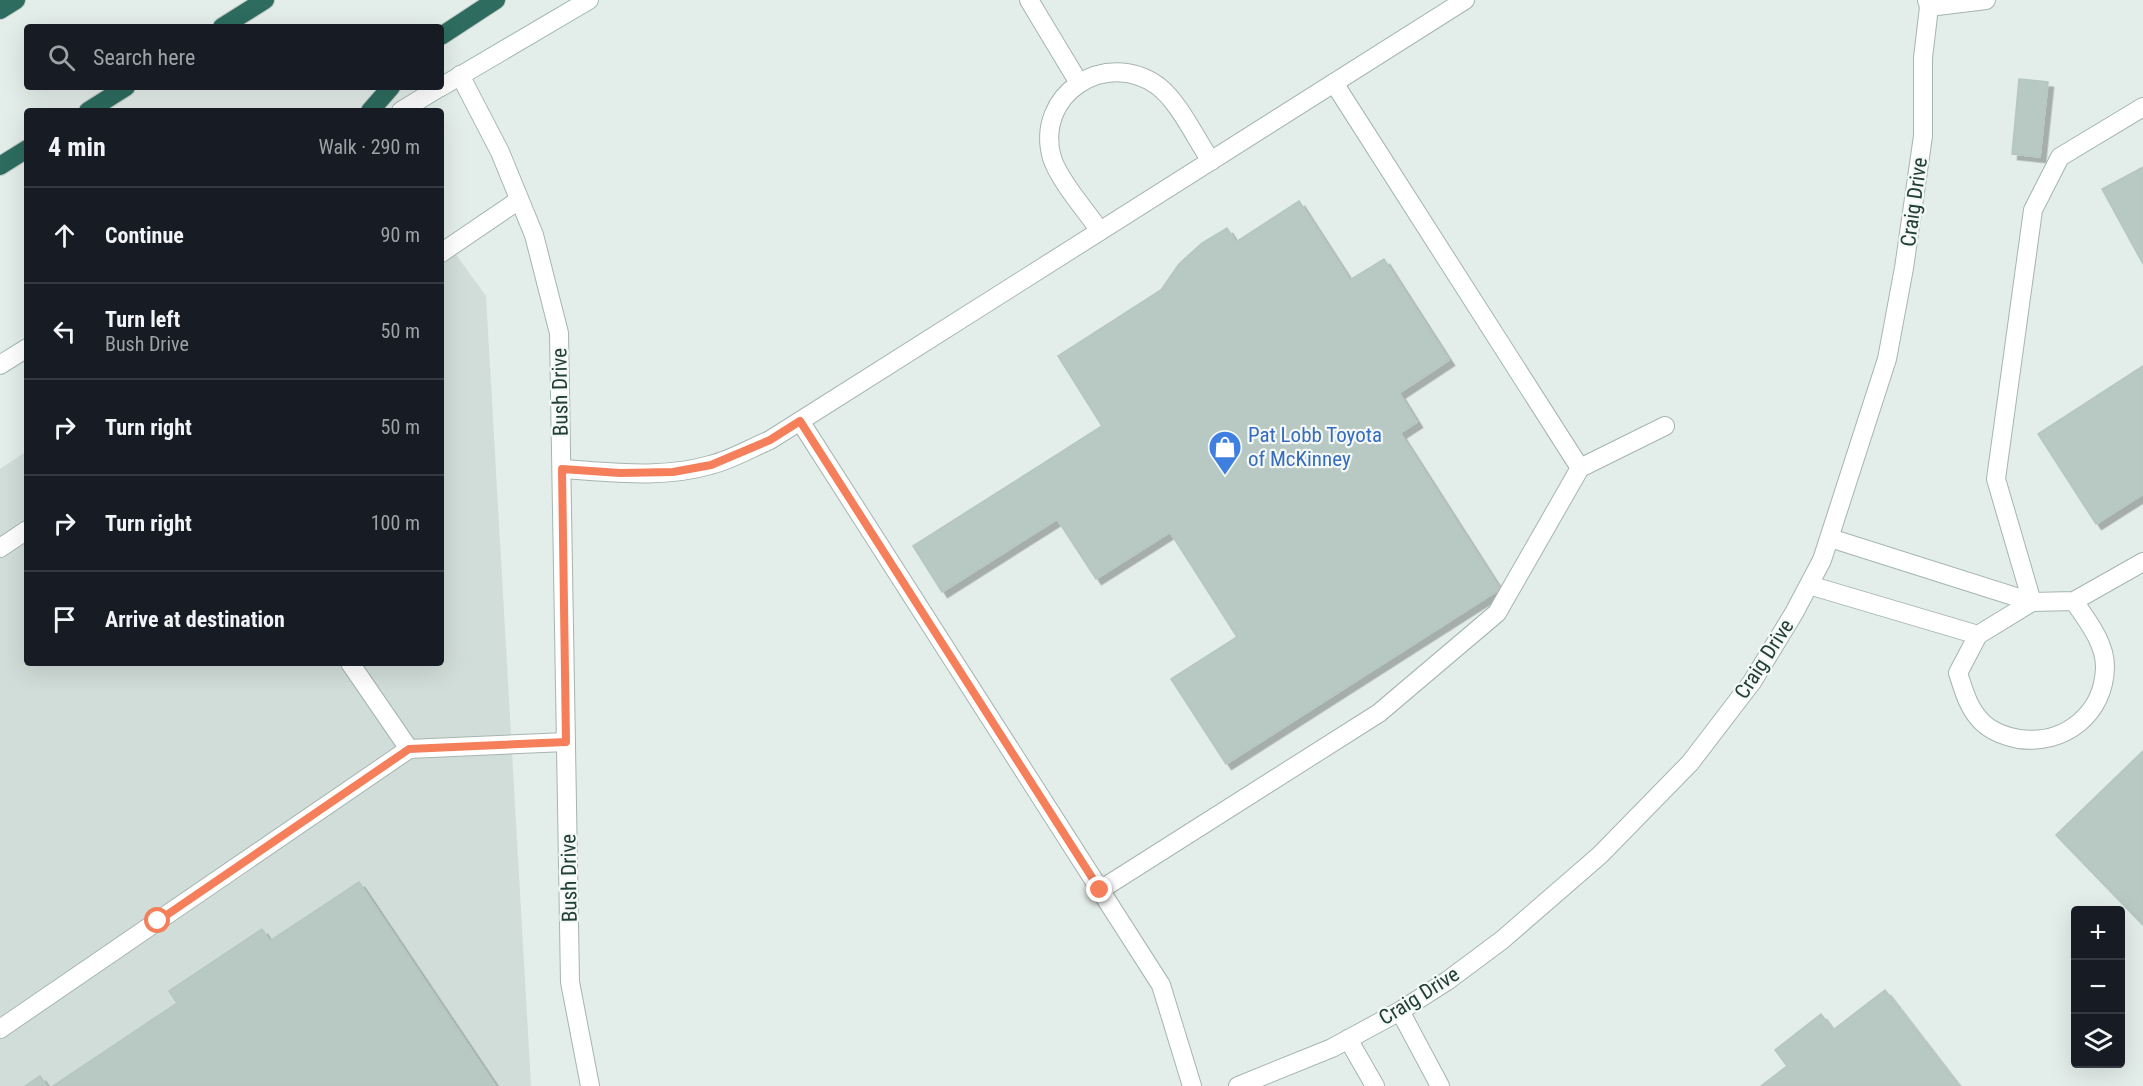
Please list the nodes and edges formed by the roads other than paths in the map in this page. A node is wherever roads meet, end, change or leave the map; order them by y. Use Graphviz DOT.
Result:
graph roads {
  1 [pos="16,0"];
  2 [pos="265,0"];
  3 [pos="496,0"];
  4 [pos="589,0"];
  5 [pos="1029,0"];
  6 [pos="1465,0"];
  7 [pos="1986,0"];
  8 [pos="1928,3"];
  9 [pos="0,10"];
  10 [pos="227,24"];
  11 [pos="444,34"];
  12 [pos="460,75"];
  13 [pos="1079,83"];
  14 [pos="1334,83"];
  15 [pos="444,85"];
  16 [pos="121,90"];
  17 [pos="388,90"];
  18 [pos="436,90"];
  19 [pos="2143,107"];
  20 [pos="93,108"];
  21 [pos="373,108"];
  22 [pos="406,108"];
  23 [pos="24,151"];
  24 [pos="1210,161"];
  25 [pos="0,166"];
  26 [pos="519,200"];
  27 [pos="1101,231"];
  28 [pos="444,251"];
  29 [pos="24,350"];
  30 [pos="0,365"];
  31 [pos="800,421"];
  32 [pos="1665,426"];
  33 [pos="1580,468"];
  34 [pos="562,469"];
  35 [pos="24,532"];
  36 [pos="1830,538"];
  37 [pos="0,548"];
  38 [pos="2143,562"];
  39 [pos="1809,585"];
  40 [pos="2074,601"];
  41 [pos="2032,602"];
  42 [pos="1978,635"];
  43 [pos="352,666"];
  44 [pos="566,742"];
  45 [pos="409,749"];
  46 [pos="1100,890"];
  47 [pos="1400,1011"];
  48 [pos="0,1029"];
  49 [pos="1348,1039"];
  50 [pos="591,1086"];
  51 [pos="1192,1086"];
  52 [pos="1238,1086"];
  53 [pos="1375,1086"];
  54 [pos="1440,1086"];
  1 -- 9 [label="highway"];
  2 -- 10 [label="highway"];
  3 -- 11 [label="highway"];
  4 -- 12 [label="street"];
  5 -- 13 [label="street"];
  6 -- 14 [label="street"];
  7 -- 8 [label="street"];
  8 -- 36 [label="street, Craig Drive"];
  12 -- 15 [label="street"];
  12 -- 26 [label="street, Bush Drive"];
  13 -- 24 [label="street"];
  13 -- 27 [label="street"];
  14 -- 24 [label="street"];
  14 -- 33 [label="street"];
  16 -- 20 [label="highway"];
  17 -- 21 [label="highway"];
  18 -- 22 [label="street"];
  19 -- 41 [label="street"];
  23 -- 25 [label="highway"];
  24 -- 27 [label="street"];
  26 -- 28 [label="street"];
  26 -- 34 [label="street, Bush Drive"];
  27 -- 31 [label="street"];
  29 -- 30 [label="street"];
  31 -- 34 [label="street"];
  31 -- 46 [label="street"];
  32 -- 33 [label="street"];
  33 -- 46 [label="street"];
  34 -- 44 [label="street, Bush Drive"];
  35 -- 37 [label="street"];
  36 -- 39 [label="street, Craig Drive"];
  36 -- 41 [label="street"];
  38 -- 40 [label="street"];
  39 -- 42 [label="street"];
  39 -- 47 [label="street, Craig Drive"];
  40 -- 41 [label="street"];
  40 -- 42 [label="street"];
  41 -- 42 [label="street"];
  43 -- 45 [label="street"];
  44 -- 45 [label="street"];
  44 -- 50 [label="street, Bush Drive"];
  45 -- 48 [label="street"];
  46 -- 51 [label="street"];
  47 -- 49 [label="street, Craig Drive"];
  47 -- 54 [label="street"];
  49 -- 52 [label="street, Craig Drive"];
  49 -- 53 [label="street"];
}
